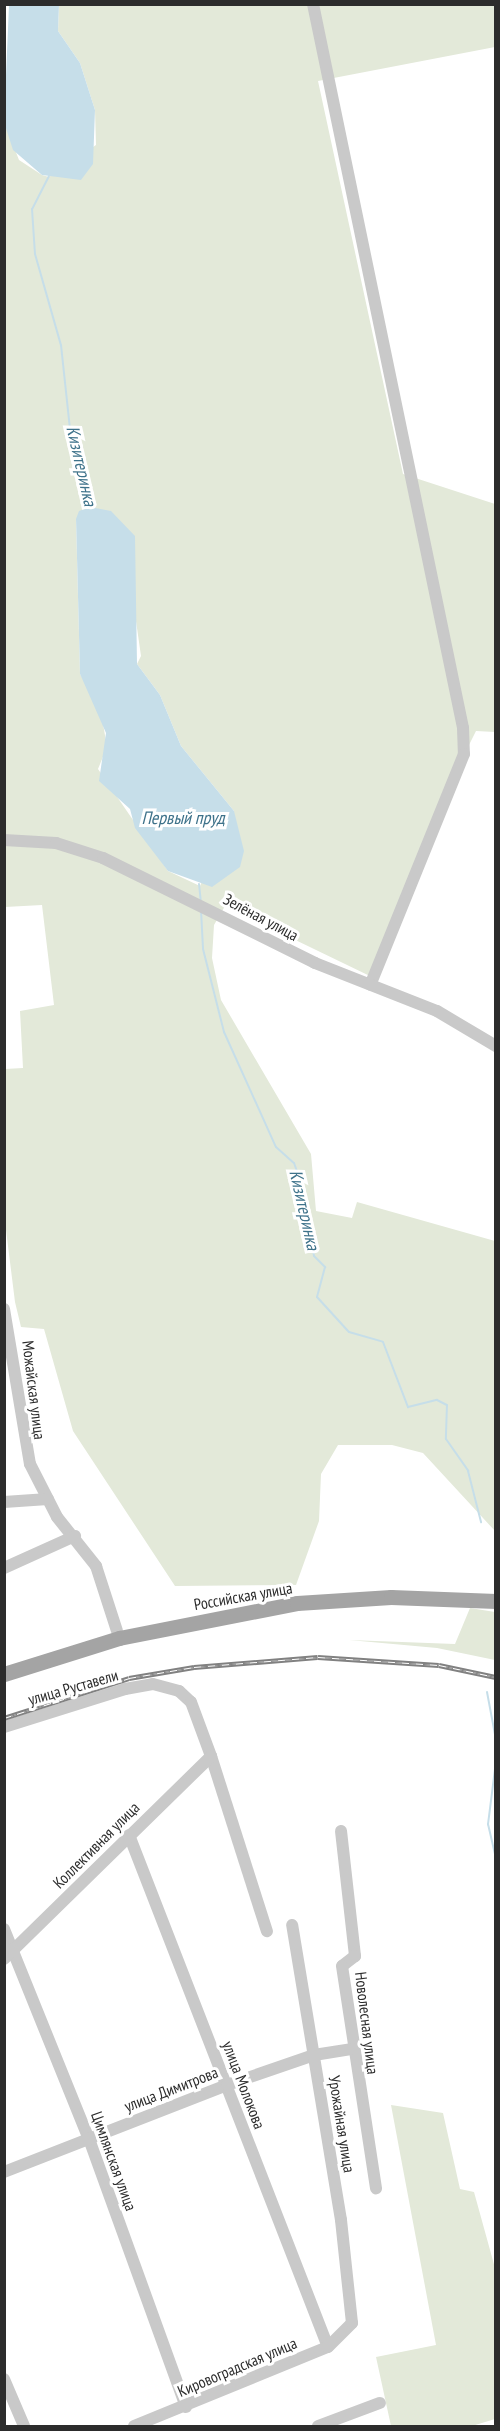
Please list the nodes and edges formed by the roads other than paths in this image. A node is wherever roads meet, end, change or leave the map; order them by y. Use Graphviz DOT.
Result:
graph roads {
  1 [pos="313,4"];
  2 [pos="4,840"];
  3 [pos="370,985"];
  4 [pos="495,1046"];
  5 [pos="4,1310"];
  6 [pos="11,1402"];
  7 [pos="48,1499"];
  8 [pos="4,1502"];
  9 [pos="75,1536"];
  10 [pos="4,1568"];
  11 [pos="495,1593"];
  12 [pos="495,1601"];
  13 [pos="117,1631"];
  14 [pos="4,1665"];
  15 [pos="4,1674"];
  16 [pos="4,1727"];
  17 [pos="211,1756"];
  18 [pos="341,1831"];
  19 [pos="129,1835"];
  20 [pos="292,1925"];
  21 [pos="4,1929"];
  22 [pos="267,1931"];
  23 [pos="9,1955"];
  24 [pos="353,2049"];
  25 [pos="314,2055"];
  26 [pos="227,2085"];
  27 [pos="89,2139"];
  28 [pos="4,2172"];
  29 [pos="375,2188"];
  30 [pos="349,2330"];
  31 [pos="328,2347"];
  32 [pos="4,2379"];
  33 [pos="380,2403"];
  34 [pos="186,2407"];
  35 [pos="24,2427"];
  36 [pos="134,2427"];
  37 [pos="318,2427"];
  1 -- 3 [label="street"];
  2 -- 3 [label="street, Зелёная улица"];
  3 -- 4 [label="street, Зелёная улица"];
  5 -- 6 [label="street, Можайская улица"];
  6 -- 7 [label="street, Можайская улица"];
  7 -- 8 [label="street"];
  7 -- 9 [label="street, Можайская улица"];
  9 -- 10 [label="street"];
  9 -- 13 [label="street, Можайская улица"];
  11 -- 13 [label="main road, Российская улица"];
  12 -- 15 [label="main road, Российская улица"];
  13 -- 14 [label="main road, Российская улица"];
  16 -- 17 [label="street, улица Руставели"];
  17 -- 19 [label="street, Коллективная улица"];
  17 -- 22 [label="street"];
  18 -- 24 [label="street, Новолесная улица"];
  19 -- 23 [label="street, Коллективная улица"];
  19 -- 26 [label="street, улица Молокова"];
  20 -- 25 [label="street, Урожайная улица"];
  21 -- 23 [label="street, Цимлянская улица"];
  23 -- 27 [label="street, Цимлянская улица"];
  24 -- 25 [label="street, улица Димитрова"];
  24 -- 29 [label="street, Новолесная улица"];
  25 -- 26 [label="street, улица Димитрова"];
  25 -- 30 [label="street, Урожайная улица"];
  26 -- 27 [label="street, улица Димитрова"];
  26 -- 31 [label="street, улица Молокова"];
  27 -- 28 [label="street, улица Димитрова"];
  27 -- 34 [label="street, Цимлянская улица"];
  30 -- 31 [label="street, Кировоградская улица"];
  31 -- 34 [label="street, Кировоградская улица"];
  32 -- 35 [label="street"];
  33 -- 37 [label="street"];
  34 -- 36 [label="street, Кировоградская улица"];
}
